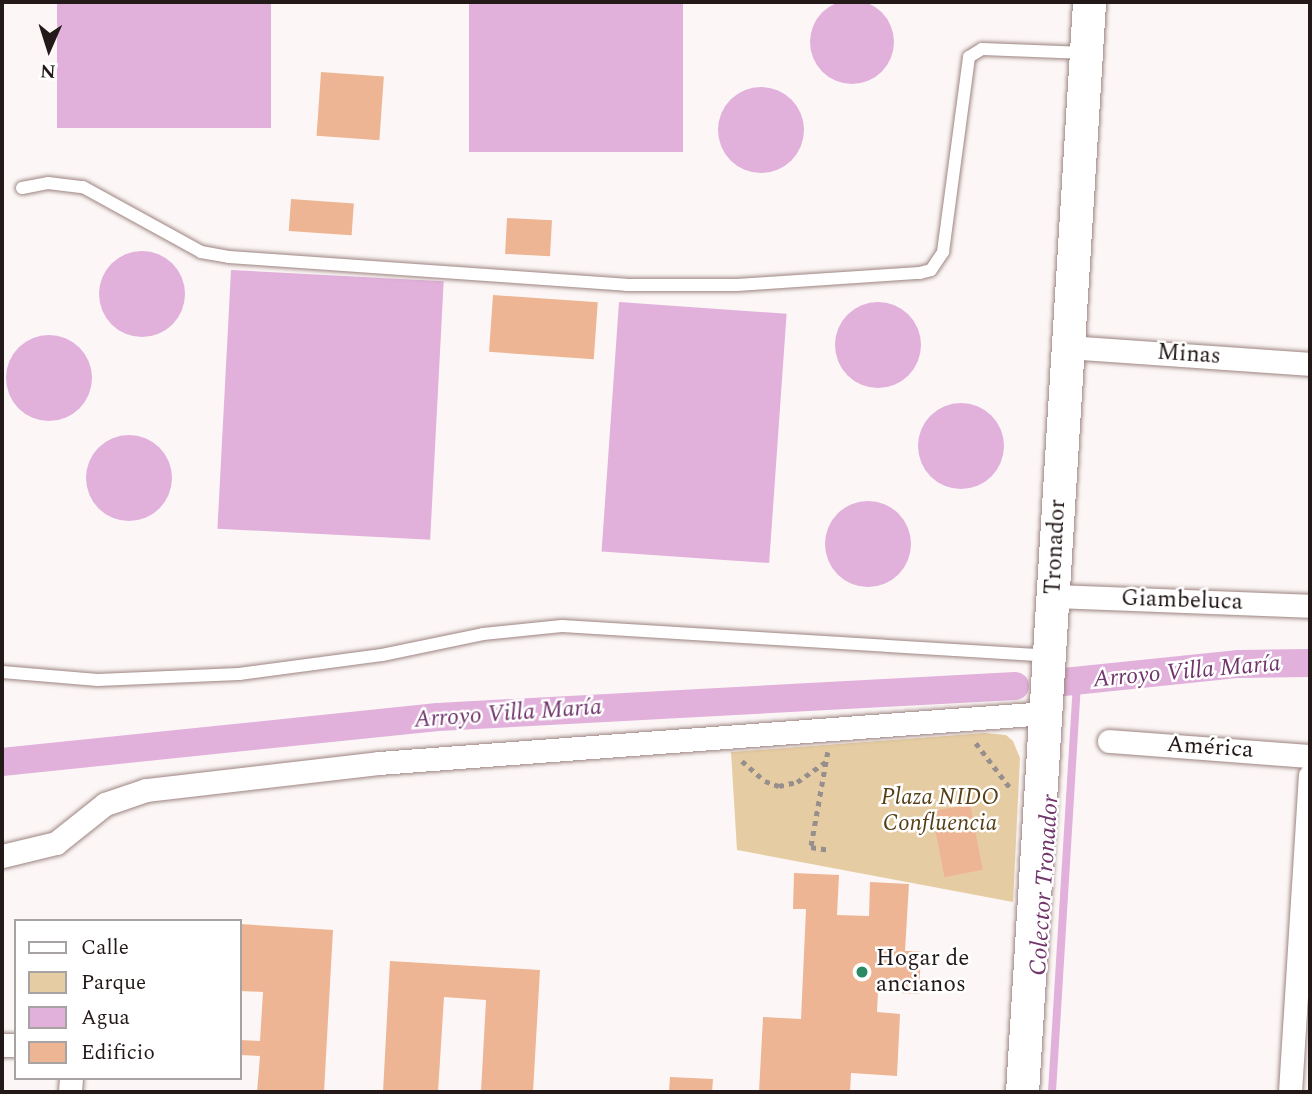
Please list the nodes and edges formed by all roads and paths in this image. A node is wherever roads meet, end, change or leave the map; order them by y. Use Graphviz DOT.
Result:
graph roads {
  1 [pos="1089,2"];
  2 [pos="1086,53"];
  3 [pos="22,188"];
  4 [pos="1068,347"];
  5 [pos="1310,364"];
  6 [pos="1053,596"];
  7 [pos="1310,606"];
  8 [pos="1049,656"];
  9 [pos="2,672"];
  10 [pos="1045,713"];
  11 [pos="961,741"];
  12 [pos="1110,741"];
  13 [pos="841,750"];
  14 [pos="828,751"];
  15 [pos="815,752"];
  16 [pos="751,756"];
  17 [pos="1310,756"];
  18 [pos="826,761"];
  19 [pos="1310,776"];
  20 [pos="1014,793"];
  21 [pos="830,850"];
  22 [pos="2,856"];
  23 [pos="1023,1092"];
  24 [pos="1290,1092"];
  1 -- 2 [label="main road, Tronador"];
  2 -- 3 [label="lane"];
  2 -- 4 [label="main road, Tronador"];
  4 -- 5 [label="street, Minas"];
  4 -- 6 [label="main road, Tronador"];
  6 -- 7 [label="street, Giambeluca"];
  6 -- 8 [label="main road, Tronador"];
  8 -- 9 [label="lane"];
  8 -- 10 [label="main road, Tronador"];
  10 -- 22 [label="street"];
  10 -- 23 [label="main road, Tronador"];
  11 -- 20 [label="path"];
  12 -- 17 [label="street, América"];
  13 -- 14 [label="path"];
  14 -- 15 [label="path"];
  14 -- 18 [label="path"];
  16 -- 18 [label="path"];
  18 -- 21 [label="path"];
  19 -- 24 [label="street"];
}
